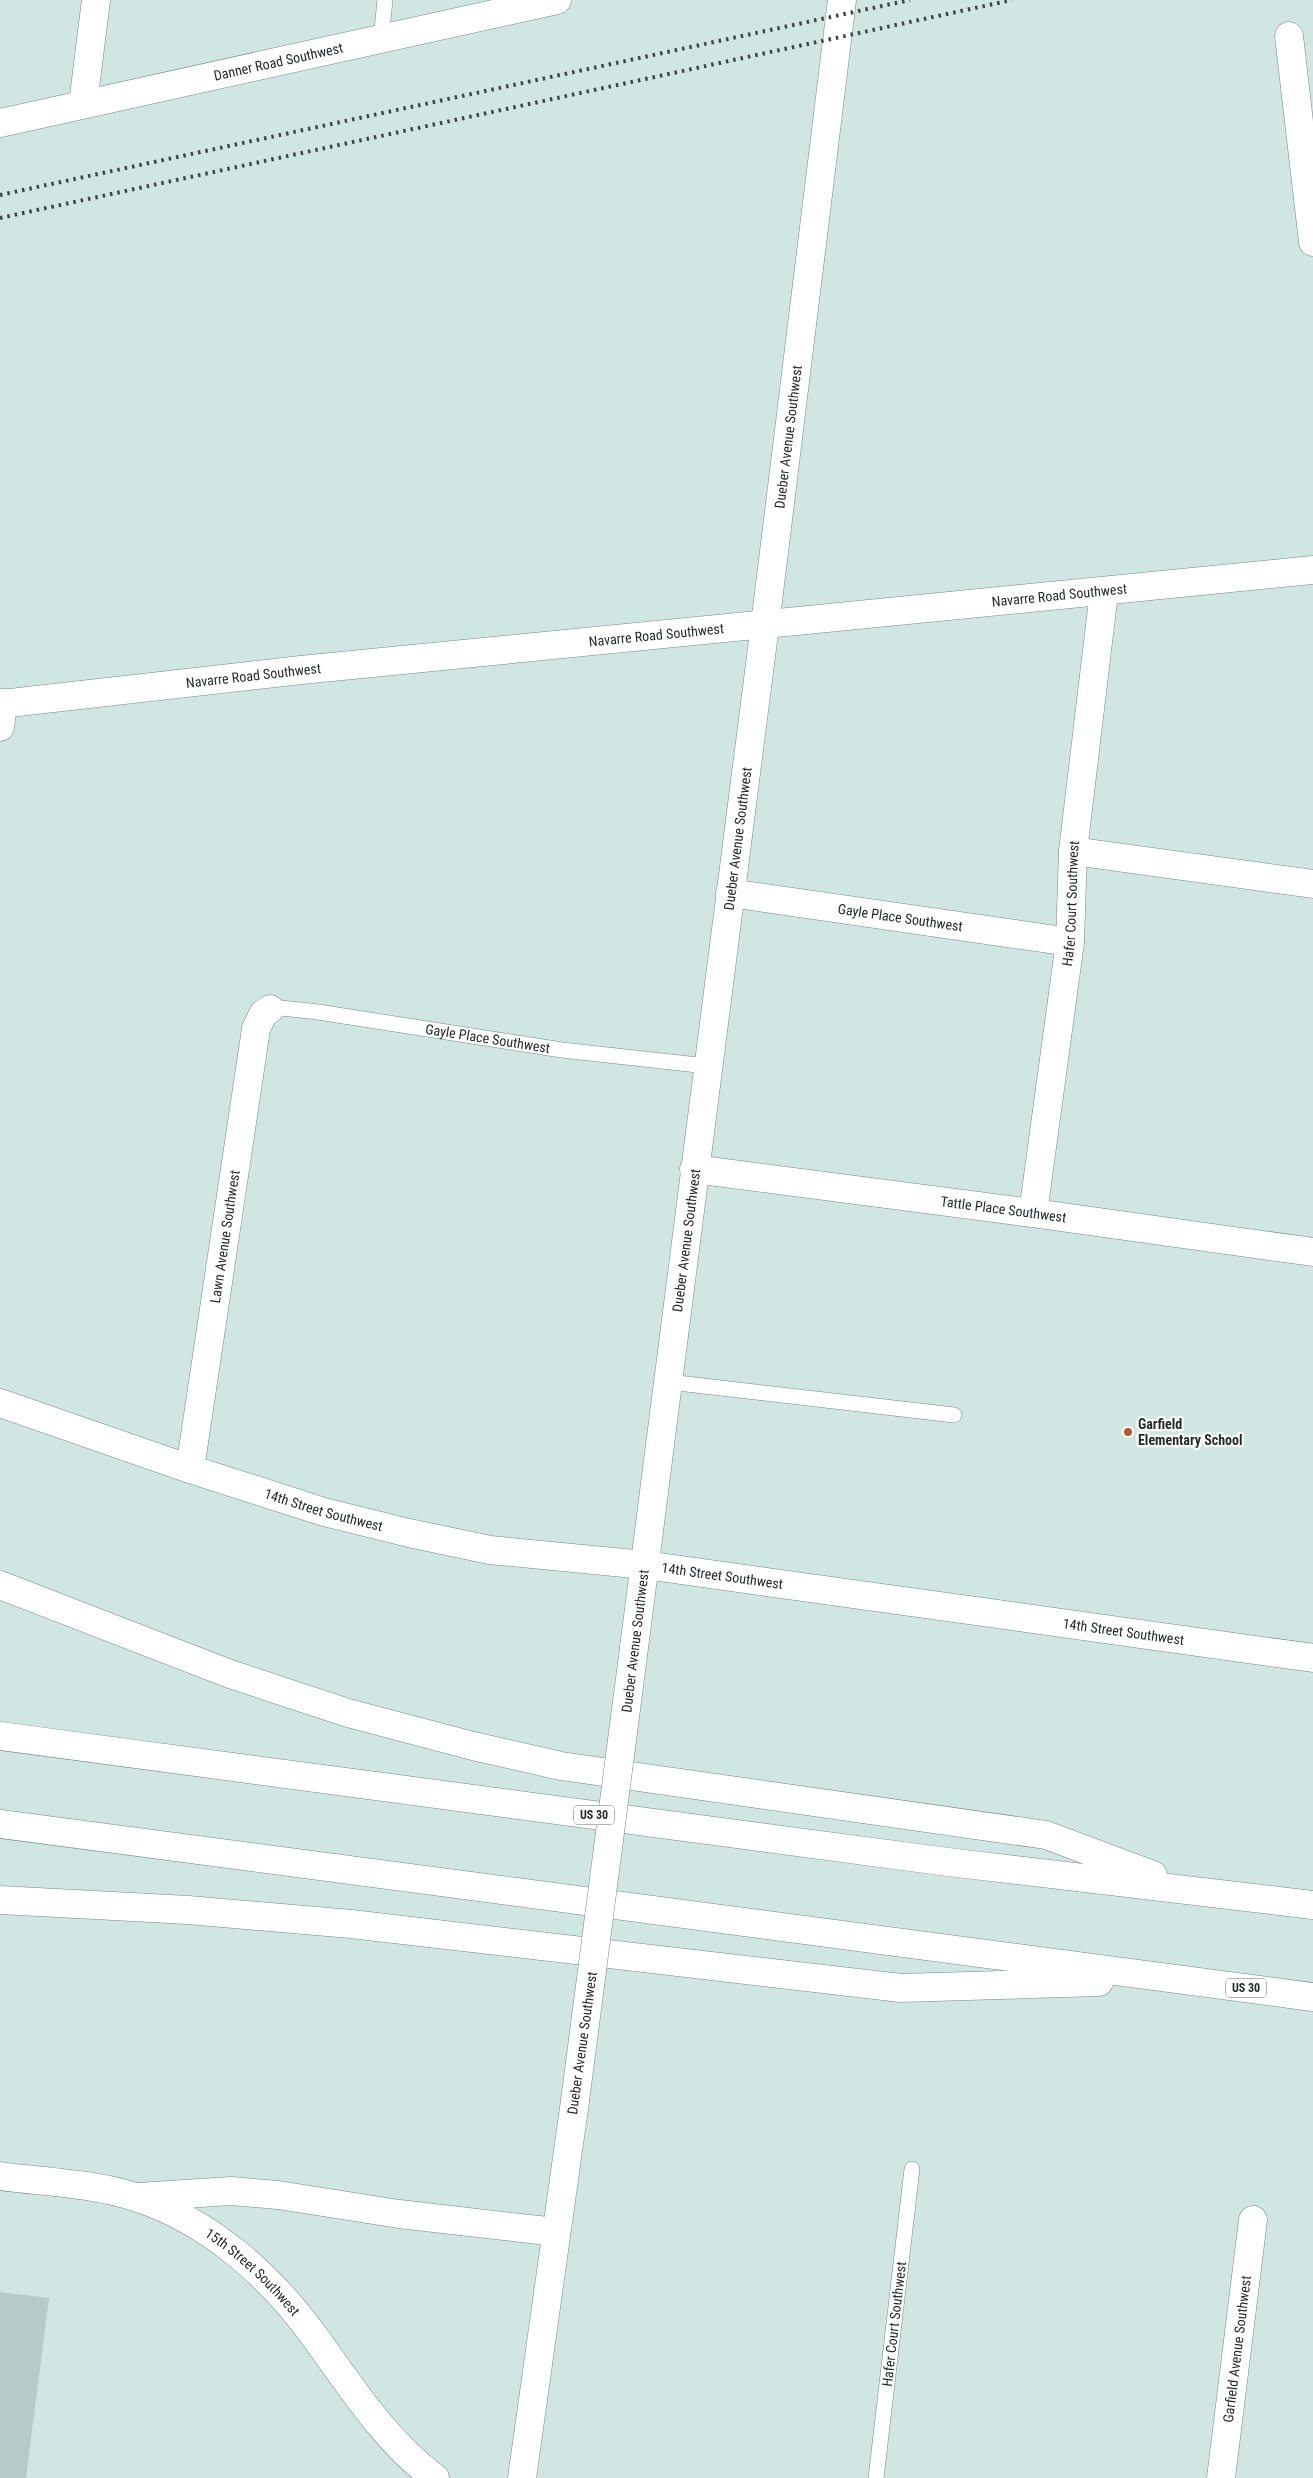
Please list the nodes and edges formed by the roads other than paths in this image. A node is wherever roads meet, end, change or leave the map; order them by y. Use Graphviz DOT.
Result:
graph roads {
  1 [pos="96,0"];
  2 [pos="385,0"];
  3 [pos="557,0"];
  4 [pos="842,0"];
  5 [pos="1289,36"];
  6 [pos="381,39"];
  7 [pos="84,104"];
  8 [pos="0,123"];
  9 [pos="1310,193"];
  10 [pos="1313,242"];
  11 [pos="1313,570"];
  12 [pos="1104,592"];
  13 [pos="765,625"];
  14 [pos="1,711"];
  15 [pos="1073,851"];
  16 [pos="1313,884"];
  17 [pos="730,893"];
  18 [pos="1070,942"];
  19 [pos="270,1009"];
  20 [pos="707,1066"];
  21 [pos="694,1169"];
  22 [pos="1033,1213"];
  23 [pos="1313,1252"];
  24 [pos="670,1382"];
  25 [pos="0,1403"];
  26 [pos="954,1415"];
  27 [pos="190,1469"];
  28 [pos="645,1565"];
  29 [pos="0,1586"];
  30 [pos="1313,1658"];
  31 [pos="0,1736"];
  32 [pos="0,1824"];
  33 [pos="1189,1889"];
  34 [pos="0,1900"];
  35 [pos="1313,1905"];
  36 [pos="1179,1980"];
  37 [pos="1313,1997"];
  38 [pos="912,2169"];
  39 [pos="0,2176"];
  40 [pos="136,2197"];
  41 [pos="1253,2220"];
  42 [pos="556,2232"];
  43 [pos="435,2478"];
  44 [pos="522,2478"];
  45 [pos="876,2478"];
  46 [pos="1221,2478"];
  1 -- 7 [label="main road"];
  2 -- 6 [label="lane"];
  3 -- 6 [label="main road, Danner Road Southwest"];
  4 -- 13 [label="main road, Dueber Avenue Southwest"];
  5 -- 9 [label="main road"];
  6 -- 7 [label="main road, Danner Road Southwest"];
  7 -- 8 [label="main road, Danner Road Southwest"];
  9 -- 10 [label="main road"];
  11 -- 12 [label="main road, Navarre Road Southwest"];
  12 -- 13 [label="main road, Navarre Road Southwest"];
  12 -- 15 [label="main road, Hafer Court Southwest"];
  13 -- 14 [label="main road, Navarre Road Southwest"];
  13 -- 17 [label="main road, Dueber Avenue Southwest"];
  15 -- 16 [label="main road"];
  15 -- 18 [label="main road, Hafer Court Southwest"];
  17 -- 18 [label="main road, Gayle Place Southwest"];
  17 -- 20 [label="main road, Dueber Avenue Southwest"];
  18 -- 22 [label="main road, Hafer Court Southwest"];
  19 -- 20 [label="lane, Gayle Place Southwest"];
  19 -- 27 [label="main road, Lawn Avenue Southwest"];
  20 -- 21 [label="main road, Dueber Avenue Southwest"];
  21 -- 22 [label="main road, Tattle Place Southwest"];
  21 -- 24 [label="main road, Dueber Avenue Southwest"];
  22 -- 23 [label="main road, Tattle Place Southwest"];
  24 -- 26 [label="lane"];
  24 -- 28 [label="main road, Dueber Avenue Southwest"];
  25 -- 27 [label="main road, 14th Street Southwest"];
  27 -- 28 [label="main road, 14th Street Southwest"];
  28 -- 30 [label="main road, 14th Street Southwest"];
  28 -- 42 [label="main road, Dueber Avenue Southwest, bridge"];
  29 -- 33 [label="main road"];
  31 -- 33 [label="main road, US 30"];
  32 -- 36 [label="main road, US 30"];
  33 -- 35 [label="main road, US 30"];
  34 -- 36 [label="main road"];
  36 -- 37 [label="main road, US 30"];
  38 -- 45 [label="lane, Hafer Court Southwest"];
  39 -- 40 [label="main road, 15th Street Southwest"];
  40 -- 42 [label="main road"];
  40 -- 43 [label="main road, 15th Street Southwest"];
  41 -- 46 [label="main road, Garfield Avenue Southwest"];
  42 -- 44 [label="main road, Dueber Avenue Southwest"];
}
